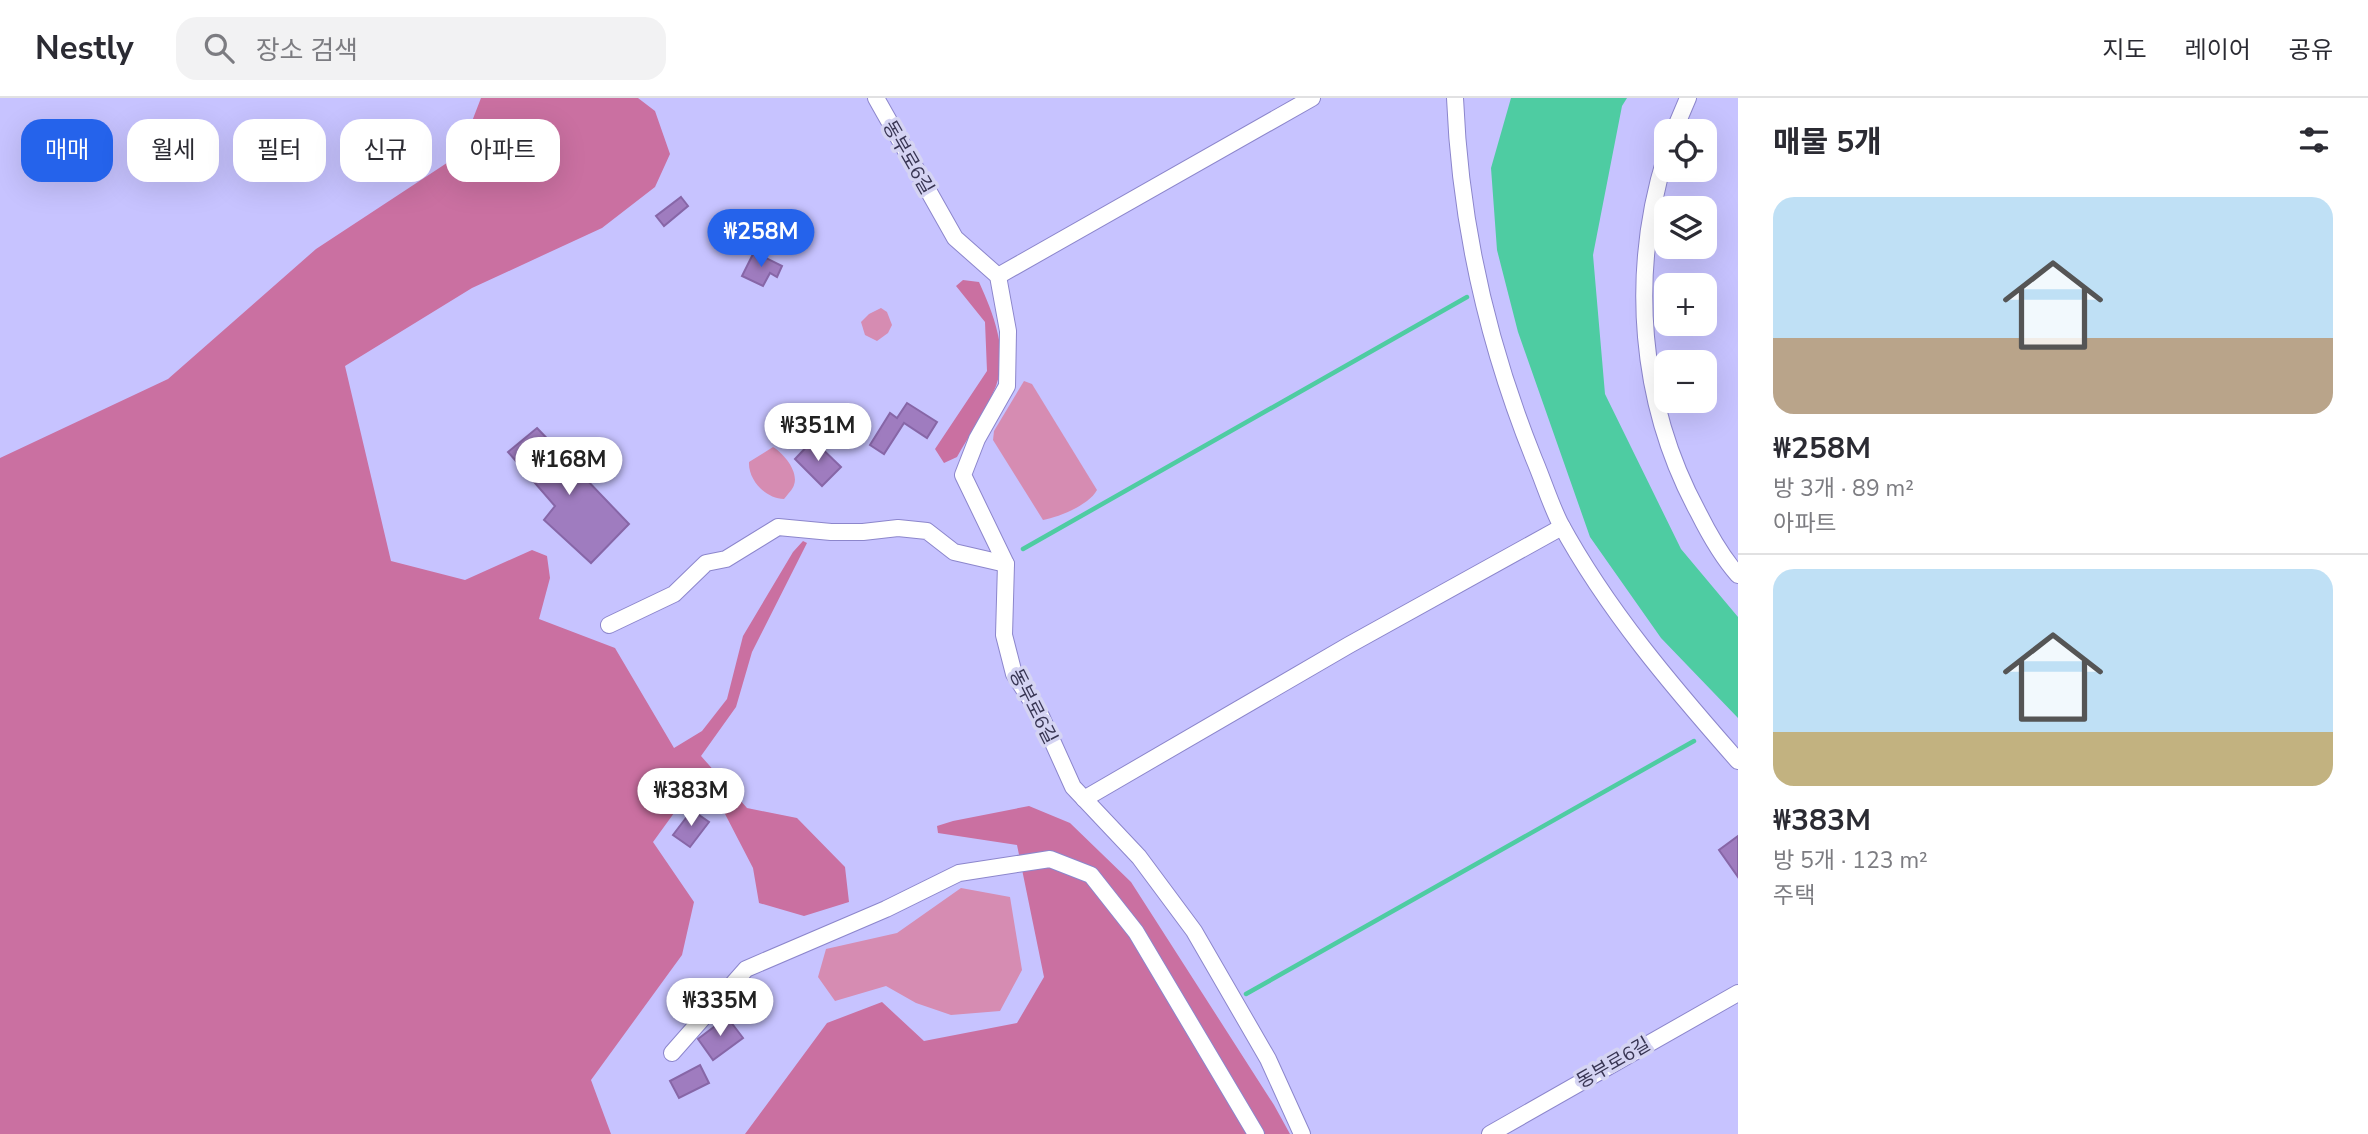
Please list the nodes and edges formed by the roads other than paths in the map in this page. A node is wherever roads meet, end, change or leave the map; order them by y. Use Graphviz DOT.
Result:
graph roads {
  1 [pos="876,98"];
  2 [pos="1312,98"];
  3 [pos="1455,98"];
  4 [pos="1688,98"];
  5 [pos="1679,119"];
  6 [pos="1659,182"];
  7 [pos="998,276"];
  8 [pos="1562,527"];
  9 [pos="1006,564"];
  10 [pos="1738,575"];
  11 [pos="609,625"];
  12 [pos="1738,761"];
  13 [pos="1084,799"];
  14 [pos="1738,993"];
  15 [pos="671,1053"];
  16 [pos="1256,1134"];
  17 [pos="1302,1134"];
  18 [pos="1490,1134"];
  1 -- 7 [label="lane, 동부로6길"];
  2 -- 7 [label="lane"];
  3 -- 8 [label="lane"];
  4 -- 5 [label="lane"];
  6 -- 10 [label="lane"];
  7 -- 9 [label="lane, 동부로6길"];
  8 -- 12 [label="lane"];
  8 -- 13 [label="lane"];
  9 -- 11 [label="lane"];
  9 -- 13 [label="lane, 동부로6길"];
  13 -- 17 [label="lane, 동부로6길"];
  14 -- 18 [label="lane, 동부로6길"];
  15 -- 16 [label="lane"];
}
